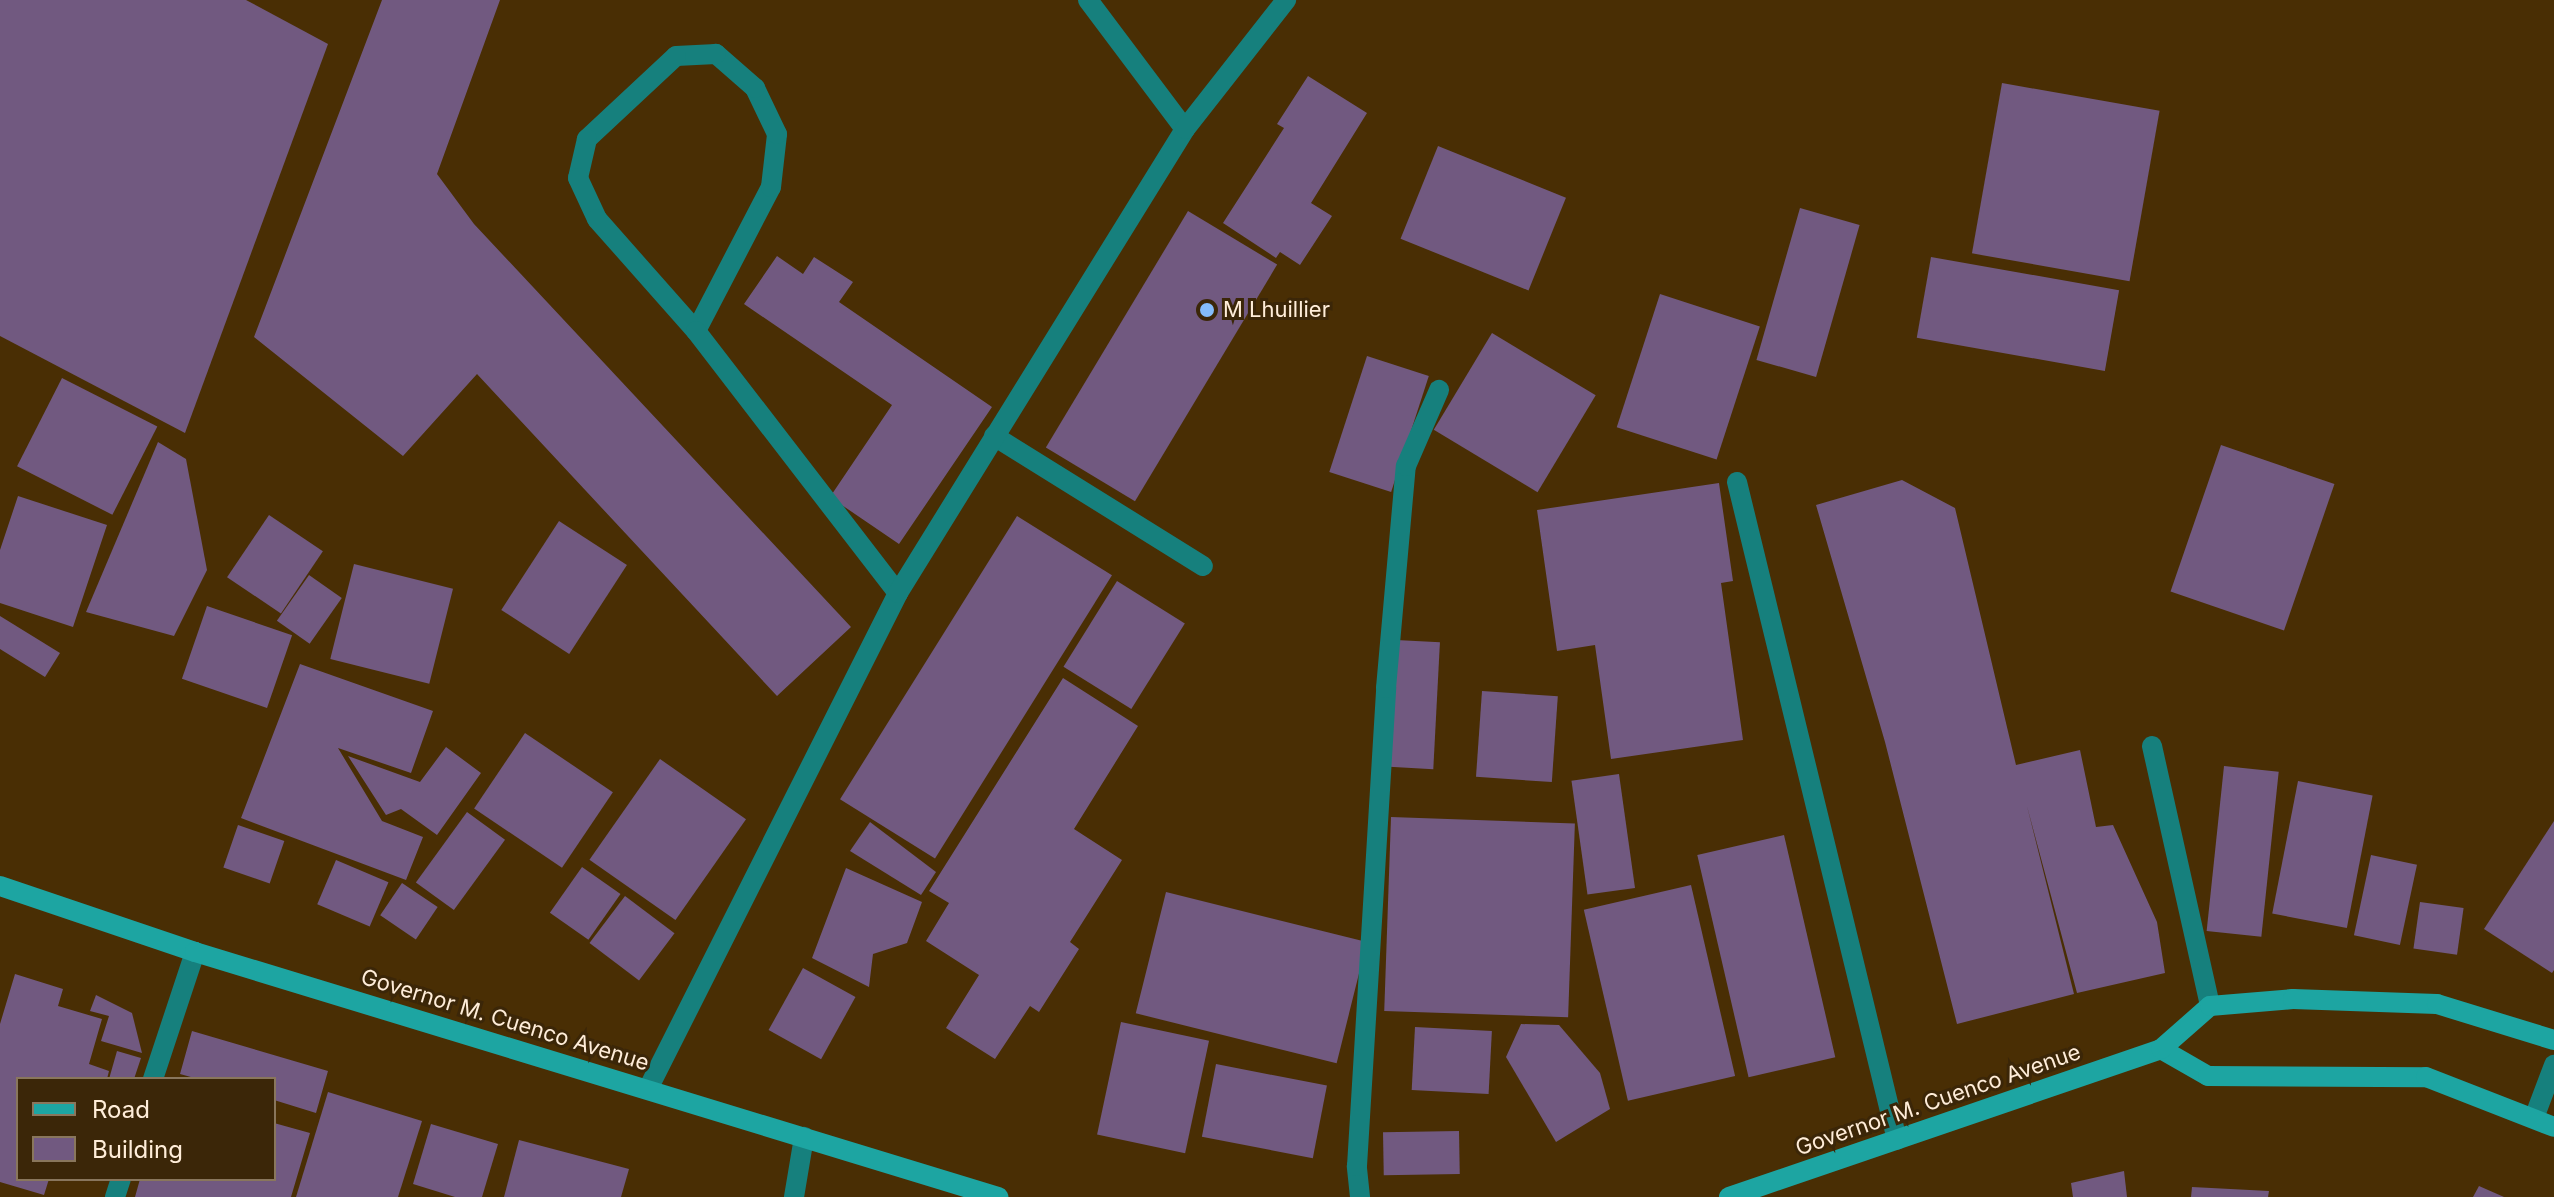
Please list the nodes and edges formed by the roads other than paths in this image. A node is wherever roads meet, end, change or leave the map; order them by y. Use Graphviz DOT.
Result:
graph roads {
  1 [pos="1088,0"];
  2 [pos="1286,0"];
  3 [pos="1185,129"];
  4 [pos="696,331"];
  5 [pos="1439,390"];
  6 [pos="994,436"];
  7 [pos="1737,482"];
  8 [pos="1203,566"];
  9 [pos="898,593"];
  10 [pos="2152,746"];
  11 [pos="0,886"];
  12 [pos="195,952"];
  13 [pos="2210,1006"];
  14 [pos="2554,1040"];
  15 [pos="2161,1049"];
  16 [pos="2554,1065"];
  17 [pos="154,1077"];
  18 [pos="648,1089"];
  19 [pos="2534,1118"];
  20 [pos="2554,1127"];
  21 [pos="804,1137"];
  22 [pos="1897,1140"];
  23 [pos="794,1197"];
  24 [pos="998,1197"];
  25 [pos="1360,1197"];
  26 [pos="1729,1197"];
  1 -- 3 [label="street"];
  2 -- 3 [label="street"];
  3 -- 6 [label="street"];
  4 -- 4 [label="street"];
  4 -- 9 [label="street"];
  5 -- 25 [label="street"];
  6 -- 8 [label="street"];
  6 -- 9 [label="street"];
  7 -- 22 [label="street"];
  9 -- 18 [label="street"];
  10 -- 13 [label="street"];
  11 -- 12 [label="main road, Governor M. Cuenco Avenue"];
  12 -- 17 [label="street"];
  12 -- 18 [label="main road, Governor M. Cuenco Avenue"];
  13 -- 14 [label="main road"];
  13 -- 15 [label="main road, Governor M. Cuenco Avenue"];
  15 -- 19 [label="main road"];
  15 -- 22 [label="main road, Governor M. Cuenco Avenue"];
  16 -- 19 [label="street"];
  18 -- 21 [label="main road, Governor M. Cuenco Avenue"];
  19 -- 20 [label="main road"];
  21 -- 23 [label="street"];
  21 -- 24 [label="main road, Governor M. Cuenco Avenue"];
  22 -- 26 [label="main road, Governor M. Cuenco Avenue"];
}
